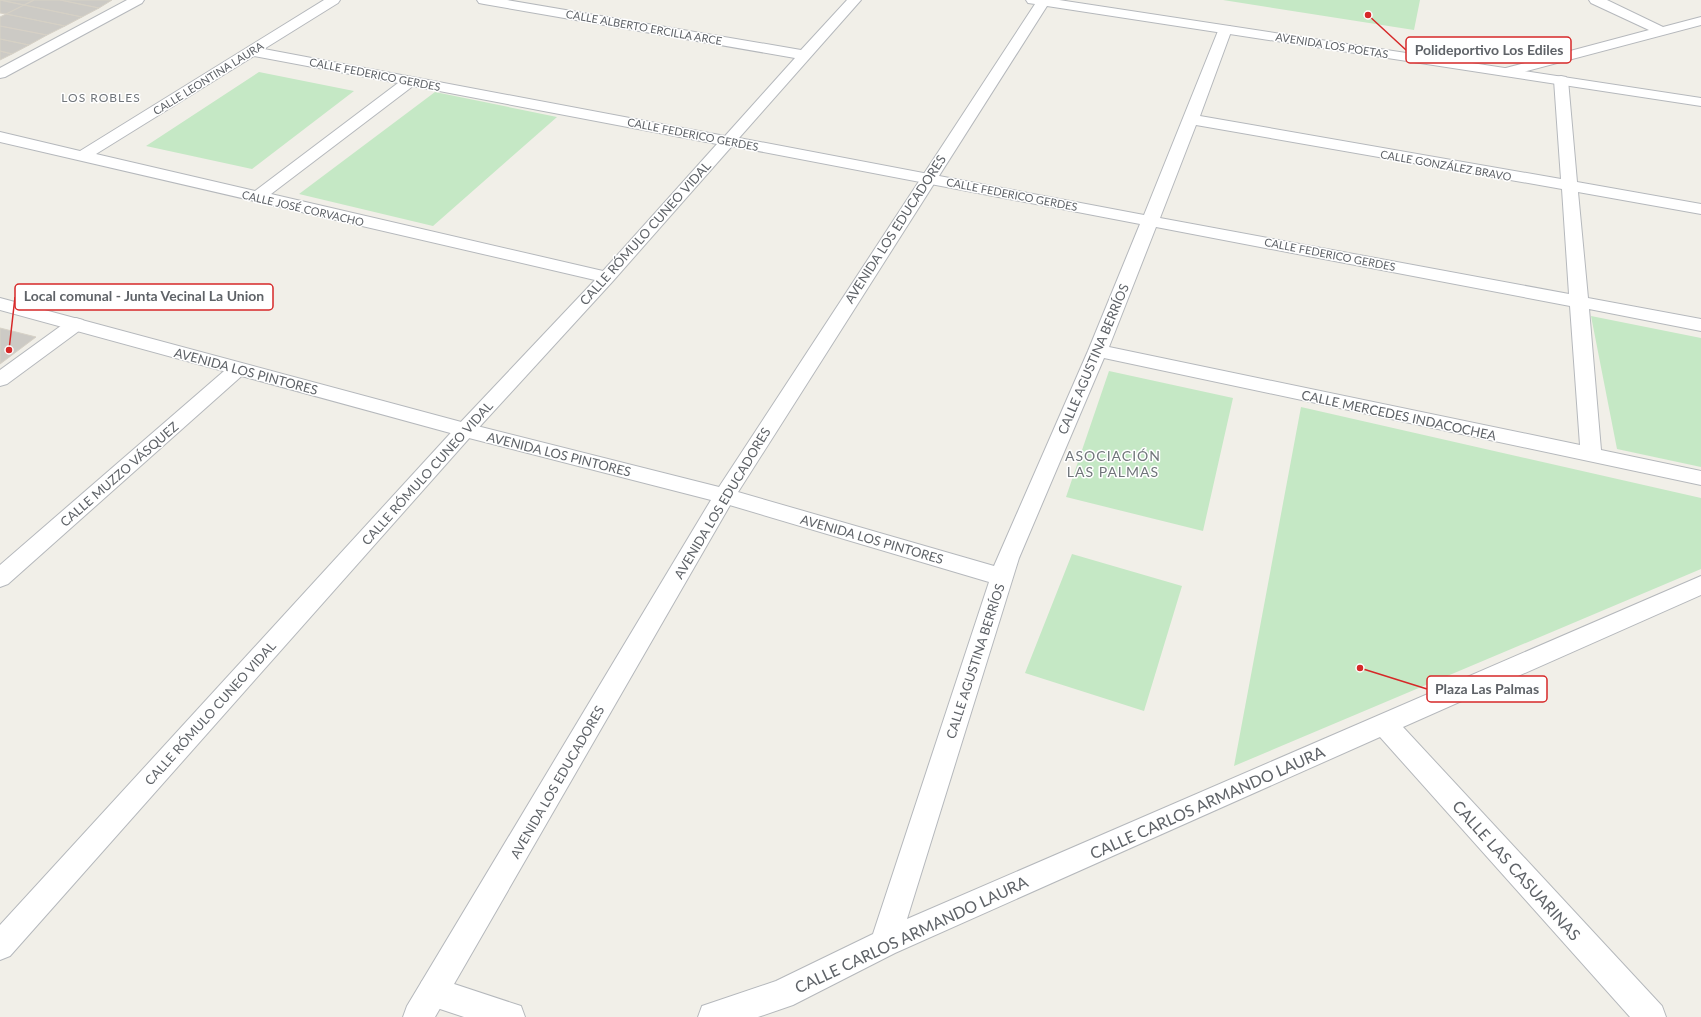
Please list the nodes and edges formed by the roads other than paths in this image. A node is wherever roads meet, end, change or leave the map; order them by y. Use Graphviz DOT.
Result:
graph roads {
  1 [pos="137,0"];
  2 [pos="333,0"];
  3 [pos="484,0"];
  4 [pos="854,0"];
  5 [pos="1040,0"];
  6 [pos="1596,0"];
  7 [pos="1701,21"];
  8 [pos="1225,29"];
  9 [pos="1661,31"];
  10 [pos="252,51"];
  11 [pos="804,54"];
  12 [pos="1506,72"];
  13 [pos="0,74"];
  14 [pos="1561,80"];
  15 [pos="410,81"];
  16 [pos="1701,102"];
  17 [pos="1191,119"];
  18 [pos="0,137"];
  19 [pos="727,141"];
  20 [pos="83,156"];
  21 [pos="928,178"];
  22 [pos="1570,186"];
  23 [pos="257,197"];
  24 [pos="1701,209"];
  25 [pos="1150,220"];
  26 [pos="607,277"];
  27 [pos="1579,302"];
  28 [pos="0,304"];
  29 [pos="76,324"];
  30 [pos="1701,325"];
  31 [pos="1098,351"];
  32 [pos="238,369"];
  33 [pos="0,380"];
  34 [pos="465,430"];
  35 [pos="1591,456"];
  36 [pos="1701,478"];
  37 [pos="724,496"];
  38 [pos="1002,577"];
  39 [pos="0,578"];
  40 [pos="1701,585"];
  41 [pos="1384,724"];
  42 [pos="885,943"];
  43 [pos="0,946"];
  44 [pos="433,992"];
  45 [pos="418,1017"];
  46 [pos="510,1017"];
  47 [pos="713,1017"];
  48 [pos="1651,1017"];
  1 -- 13 [label="street"];
  2 -- 10 [label="street, CALLE LEONTINA LAURA"];
  3 -- 11 [label="street, CALLE ALBERTO ERCILLA ARCE"];
  4 -- 11 [label="street, CALLE RÓMULO CUNEO VIDAL"];
  5 -- 8 [label="street, AVENIDA LOS POETAS"];
  5 -- 21 [label="street, AVENIDA LOS EDUCADORES"];
  6 -- 9 [label="street"];
  7 -- 9 [label="street"];
  8 -- 12 [label="street, AVENIDA LOS POETAS"];
  8 -- 17 [label="street, CALLE AGUSTINA BERRÍOS"];
  9 -- 12 [label="street"];
  10 -- 15 [label="street, CALLE FEDERICO GERDES"];
  10 -- 20 [label="street, CALLE LEONTINA LAURA"];
  11 -- 19 [label="street, CALLE RÓMULO CUNEO VIDAL"];
  12 -- 14 [label="street, AVENIDA LOS POETAS"];
  14 -- 16 [label="street, AVENIDA LOS POETAS"];
  14 -- 22 [label="street"];
  15 -- 19 [label="street, CALLE FEDERICO GERDES"];
  15 -- 23 [label="street"];
  17 -- 22 [label="street, CALLE GONZÁLEZ BRAVO"];
  17 -- 25 [label="street, CALLE AGUSTINA BERRÍOS"];
  18 -- 20 [label="street, CALLE JOSÉ CORVACHO"];
  19 -- 21 [label="street, CALLE FEDERICO GERDES"];
  19 -- 26 [label="street, CALLE RÓMULO CUNEO VIDAL"];
  20 -- 23 [label="street, CALLE JOSÉ CORVACHO"];
  21 -- 25 [label="street, CALLE FEDERICO GERDES"];
  21 -- 37 [label="street, AVENIDA LOS EDUCADORES"];
  22 -- 24 [label="street, CALLE GONZÁLEZ BRAVO"];
  22 -- 27 [label="street"];
  23 -- 26 [label="street, CALLE JOSÉ CORVACHO"];
  25 -- 27 [label="street, CALLE FEDERICO GERDES"];
  25 -- 31 [label="street, CALLE AGUSTINA BERRÍOS"];
  26 -- 34 [label="street, CALLE RÓMULO CUNEO VIDAL"];
  27 -- 30 [label="street, CALLE FEDERICO GERDES"];
  27 -- 35 [label="street"];
  28 -- 29 [label="street, AVENIDA LOS PINTORES"];
  29 -- 32 [label="street, AVENIDA LOS PINTORES"];
  29 -- 33 [label="street"];
  31 -- 35 [label="street, CALLE MERCEDES INDACOCHEA"];
  31 -- 38 [label="street, CALLE AGUSTINA BERRÍOS"];
  32 -- 34 [label="street, AVENIDA LOS PINTORES"];
  32 -- 39 [label="street, CALLE MUZZO VÁSQUEZ"];
  34 -- 37 [label="street, AVENIDA LOS PINTORES"];
  34 -- 43 [label="street, CALLE RÓMULO CUNEO VIDAL"];
  35 -- 36 [label="street, CALLE MERCEDES INDACOCHEA"];
  37 -- 38 [label="street, AVENIDA LOS PINTORES"];
  37 -- 44 [label="street, AVENIDA LOS EDUCADORES"];
  38 -- 42 [label="street, CALLE AGUSTINA BERRÍOS"];
  40 -- 41 [label="street, CALLE CARLOS ARMANDO LAURA"];
  41 -- 42 [label="street, CALLE CARLOS ARMANDO LAURA"];
  41 -- 48 [label="street, CALLE LAS CASUARINAS"];
  42 -- 47 [label="street, CALLE CARLOS ARMANDO LAURA"];
  44 -- 45 [label="street, AVENIDA LOS EDUCADORES"];
  44 -- 46 [label="street"];
}
